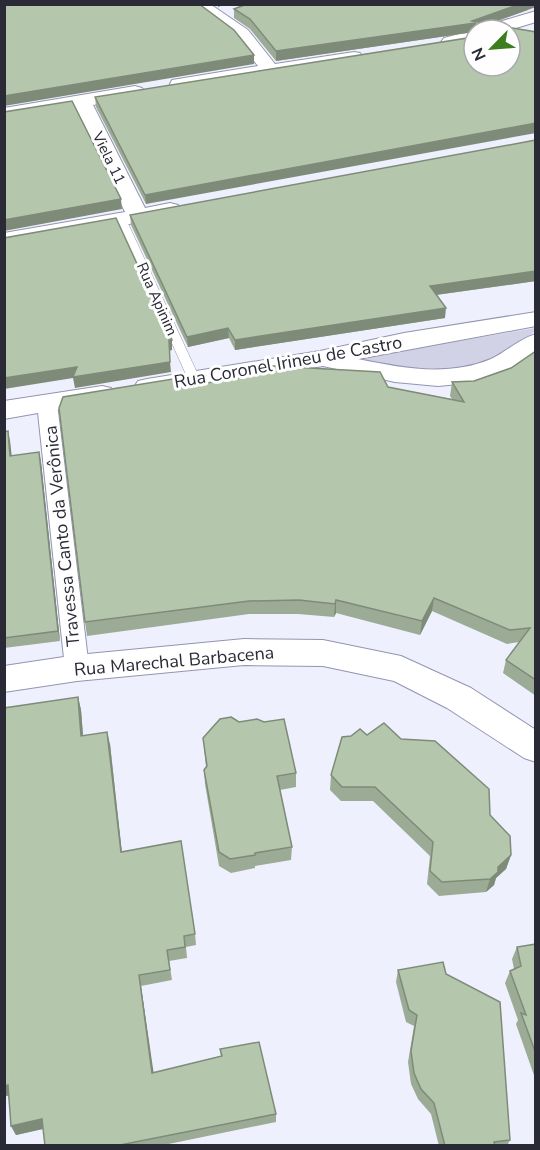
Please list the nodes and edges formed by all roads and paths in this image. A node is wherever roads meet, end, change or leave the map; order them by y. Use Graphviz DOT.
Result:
graph roads {
  1 [pos="198,4"];
  2 [pos="240,8"];
  3 [pos="217,16"];
  4 [pos="462,40"];
  5 [pos="429,45"];
  6 [pos="373,54"];
  7 [pos="270,69"];
  8 [pos="81,101"];
  9 [pos="4,114"];
  10 [pos="185,207"];
  11 [pos="129,217"];
  12 [pos="4,240"];
  13 [pos="536,319"];
  14 [pos="536,342"];
  15 [pos="320,359"];
  16 [pos="194,379"];
  17 [pos="47,403"];
  18 [pos="4,410"];
  19 [pos="77,668"];
  20 [pos="4,679"];
  21 [pos="536,748"];
  1 -- 3 [label="street"];
  2 -- 3 [label="street"];
  3 -- 7 [label="street"];
  4 -- 5 [label="street"];
  6 -- 7 [label="street"];
  7 -- 8 [label="street"];
  8 -- 9 [label="street"];
  8 -- 11 [label="street, Viela 11"];
  10 -- 11 [label="street"];
  11 -- 12 [label="street"];
  11 -- 16 [label="lane, Rua Apinim"];
  13 -- 15 [label="street, Rua Coronel Irineu de Castro"];
  14 -- 15 [label="street"];
  15 -- 16 [label="street, Rua Coronel Irineu de Castro"];
  16 -- 17 [label="street, Rua Coronel Irineu de Castro"];
  17 -- 18 [label="street, Rua Coronel Irineu de Castro"];
  17 -- 19 [label="street, Travessa Canto da Verônica"];
  19 -- 20 [label="street, Rua Marechal Barbacena"];
  19 -- 21 [label="street, Rua Marechal Barbacena"];
}
